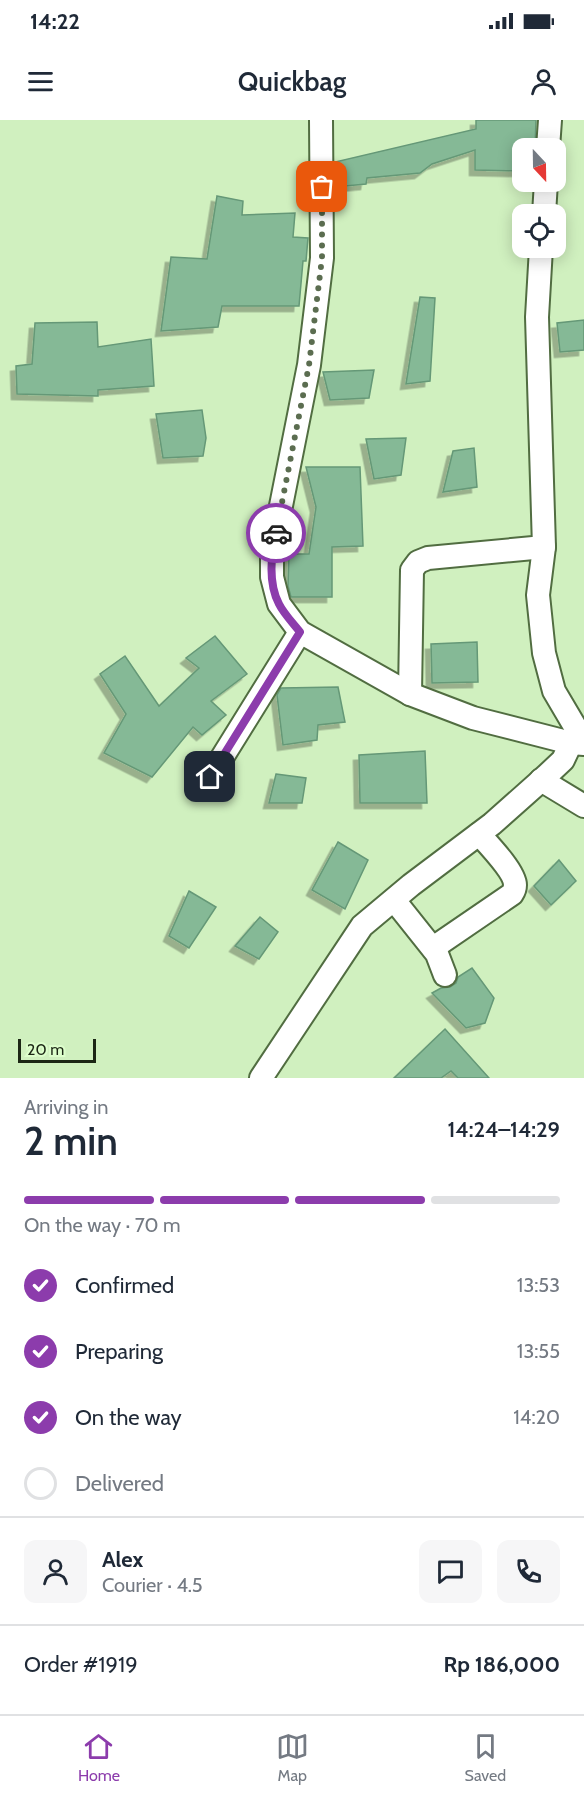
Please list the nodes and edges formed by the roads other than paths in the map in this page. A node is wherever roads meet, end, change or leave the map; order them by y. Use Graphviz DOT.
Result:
graph roads {
  1 [pos="321,120"];
  2 [pos="550,120"];
  3 [pos="549,138"];
  4 [pos="540,258"];
  5 [pos="544,547"];
  6 [pos="300,632"];
  7 [pos="410,694"];
  8 [pos="576,747"];
  9 [pos="210,777"];
  10 [pos="544,778"];
  11 [pos="584,806"];
  12 [pos="479,834"];
  13 [pos="394,900"];
  14 [pos="433,948"];
  15 [pos="445,975"];
  16 [pos="261,1078"];
  1 -- 6 [label="street"];
  2 -- 3 [label="street"];
  4 -- 5 [label="street"];
  5 -- 7 [label="street"];
  5 -- 8 [label="street"];
  6 -- 7 [label="street"];
  6 -- 9 [label="street"];
  7 -- 8 [label="street"];
  8 -- 10 [label="street"];
  10 -- 11 [label="street"];
  10 -- 12 [label="street"];
  12 -- 13 [label="street"];
  12 -- 14 [label="street"];
  13 -- 14 [label="street"];
  13 -- 16 [label="street"];
  14 -- 15 [label="street"];
}
